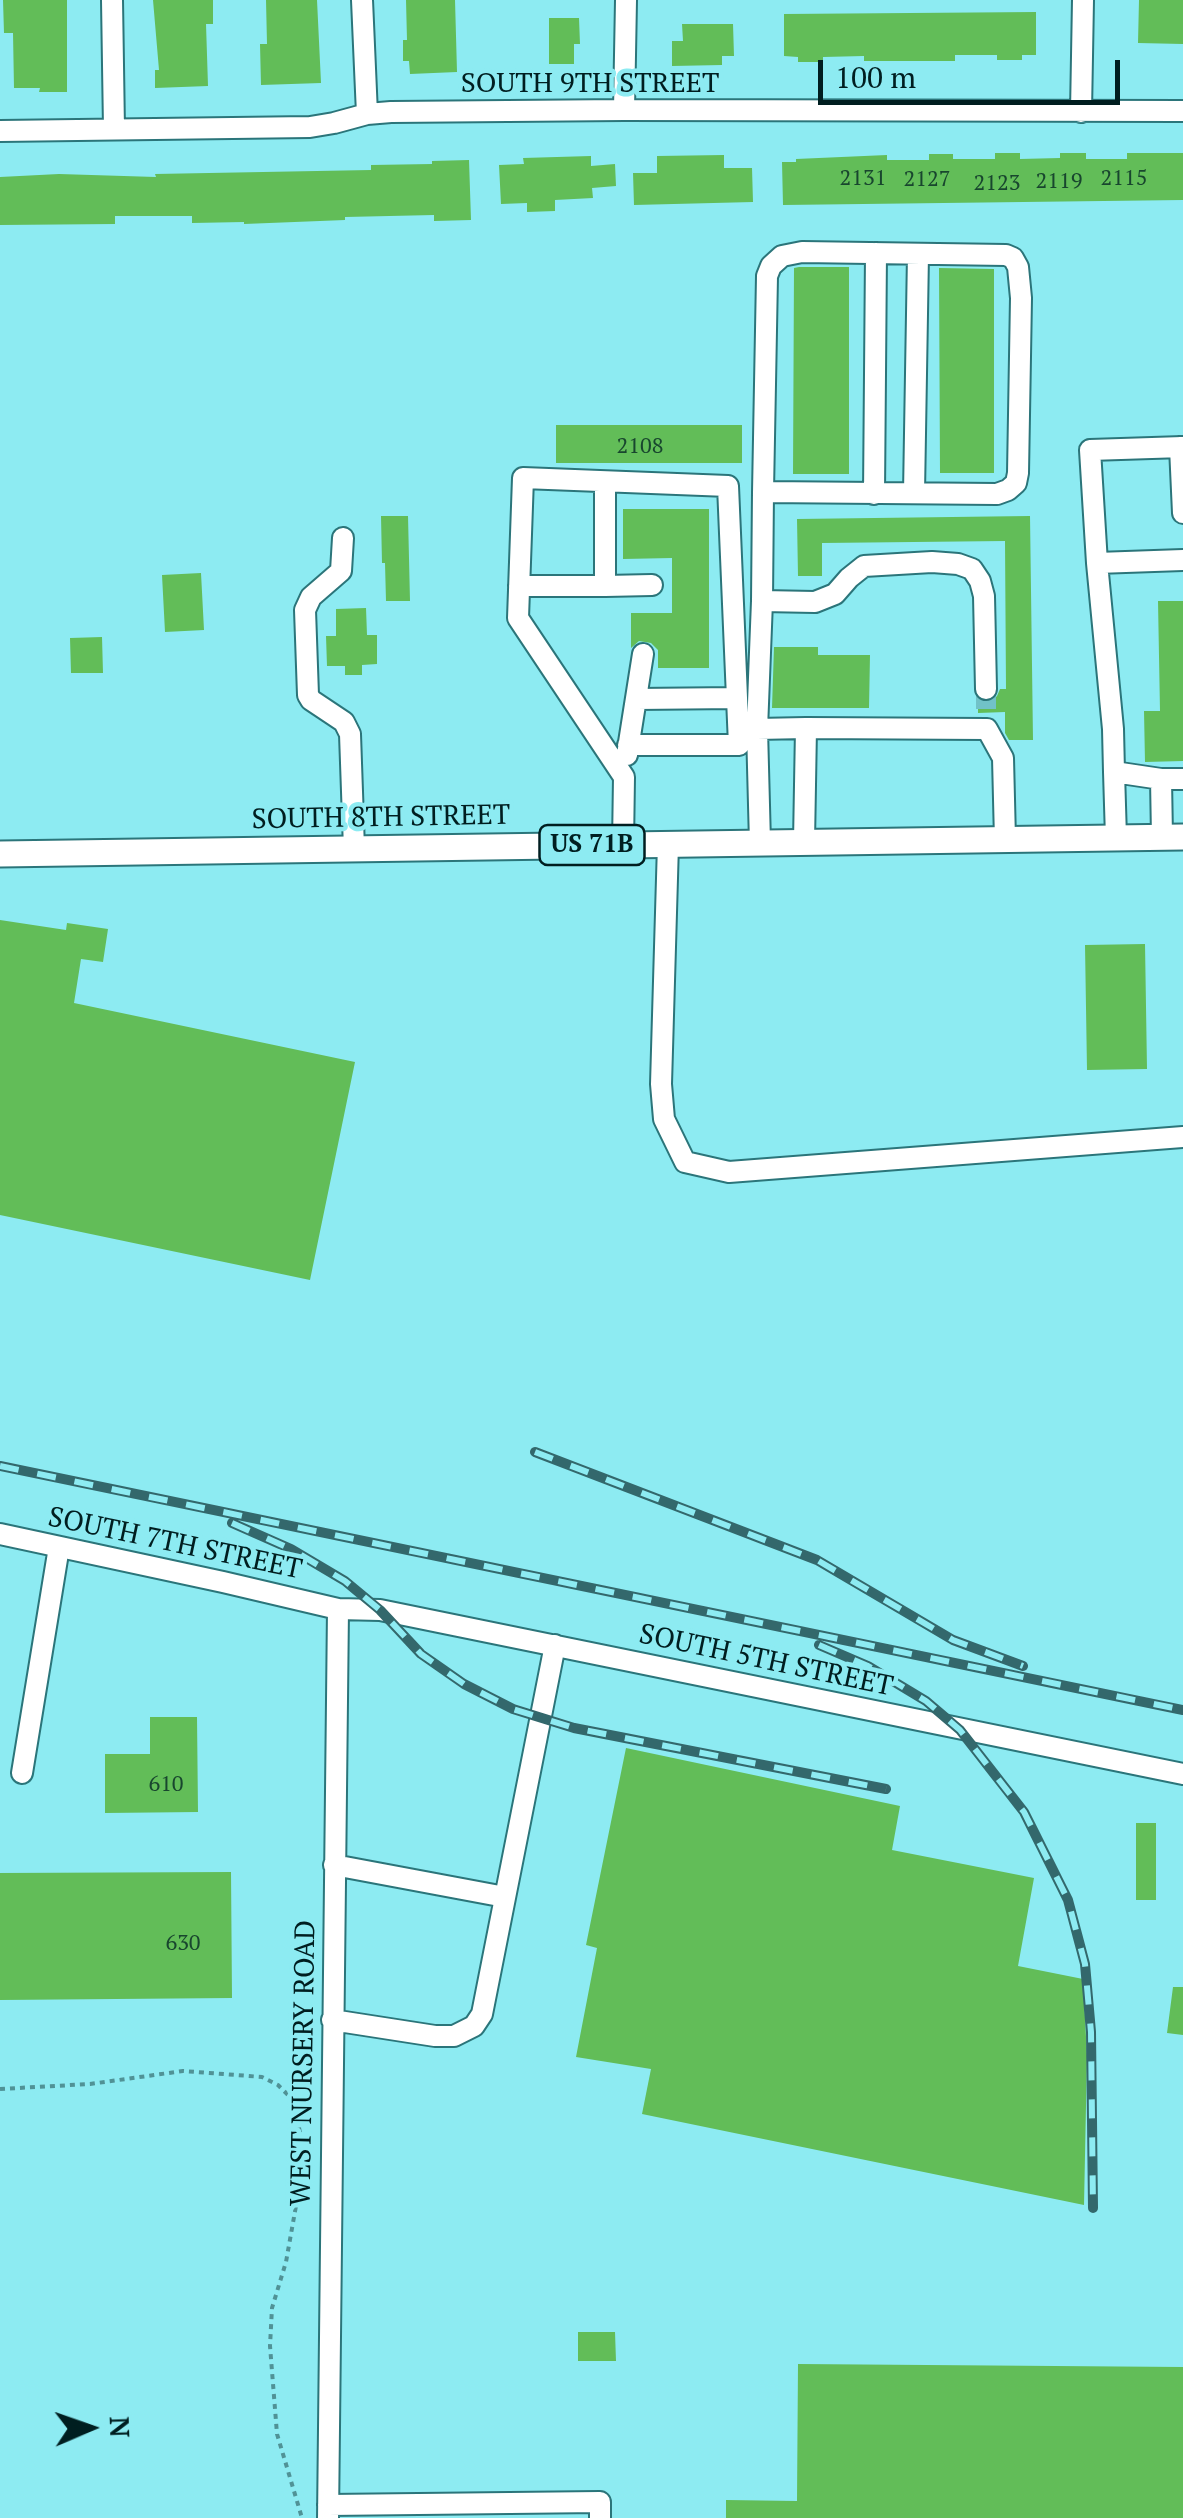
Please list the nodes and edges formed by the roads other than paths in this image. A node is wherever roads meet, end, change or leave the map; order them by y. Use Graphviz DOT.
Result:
graph roads {
  1 [pos="112,0"];
  2 [pos="362,0"];
  3 [pos="626,0"];
  4 [pos="1083,0"];
  5 [pos="624,110"];
  6 [pos="1183,111"];
  7 [pos="1081,112"];
  8 [pos="367,114"];
  9 [pos="114,129"];
  10 [pos="0,131"];
  11 [pos="876,253"];
  12 [pos="918,254"];
  13 [pos="1182,447"];
  14 [pos="604,482"];
  15 [pos="763,492"];
  16 [pos="874,494"];
  17 [pos="914,494"];
  18 [pos="1183,513"];
  19 [pos="343,538"];
  20 [pos="1183,560"];
  21 [pos="1097,563"];
  22 [pos="652,585"];
  23 [pos="519,586"];
  24 [pos="604,586"];
  25 [pos="762,601"];
  26 [pos="643,654"];
  27 [pos="986,689"];
  28 [pos="737,698"];
  29 [pos="636,699"];
  30 [pos="806,728"];
  31 [pos="758,729"];
  32 [pos="628,745"];
  33 [pos="1114,772"];
  34 [pos="624,777"];
  35 [pos="1161,779"];
  36 [pos="1183,779"];
  37 [pos="1173,837"];
  38 [pos="1116,838"];
  39 [pos="1005,840"];
  40 [pos="804,842"];
  41 [pos="760,843"];
  42 [pos="668,844"];
  43 [pos="623,845"];
  44 [pos="354,849"];
  45 [pos="0,854"];
  46 [pos="1183,1138"];
  47 [pos="0,1534"];
  48 [pos="60,1547"];
  49 [pos="338,1609"];
  50 [pos="555,1645"];
  51 [pos="22,1772"];
  52 [pos="1183,1774"];
  53 [pos="334,1865"];
  54 [pos="505,1896"];
  55 [pos="332,2020"];
  56 [pos="328,2511"];
  57 [pos="600,2518"];
  1 -- 9 [label="street"];
  2 -- 8 [label="street"];
  3 -- 5 [label="street"];
  4 -- 7 [label="street"];
  5 -- 7 [label="street, SOUTH 9TH STREET"];
  5 -- 8 [label="street, SOUTH 9TH STREET"];
  6 -- 7 [label="street, SOUTH 9TH STREET"];
  8 -- 9 [label="street, SOUTH 9TH STREET"];
  9 -- 10 [label="street, SOUTH 9TH STREET"];
  11 -- 12 [label="street"];
  11 -- 15 [label="street"];
  11 -- 16 [label="street"];
  12 -- 17 [label="street"];
  12 -- 17 [label="street"];
  13 -- 18 [label="street"];
  13 -- 21 [label="street"];
  14 -- 23 [label="street"];
  14 -- 24 [label="street"];
  14 -- 28 [label="street"];
  15 -- 16 [label="street"];
  15 -- 25 [label="street"];
  16 -- 17 [label="street"];
  19 -- 44 [label="street"];
  20 -- 21 [label="street"];
  21 -- 33 [label="street"];
  22 -- 24 [label="street"];
  23 -- 24 [label="street"];
  23 -- 34 [label="street"];
  25 -- 27 [label="street"];
  25 -- 31 [label="street"];
  26 -- 29 [label="street"];
  28 -- 29 [label="street"];
  28 -- 32 [label="street"];
  29 -- 32 [label="street"];
  30 -- 31 [label="street"];
  30 -- 39 [label="street"];
  30 -- 40 [label="street"];
  31 -- 41 [label="street"];
  32 -- 34 [label="street"];
  33 -- 35 [label="street"];
  33 -- 38 [label="street"];
  34 -- 43 [label="street"];
  35 -- 36 [label="street"];
  35 -- 37 [label="street"];
  37 -- 38 [label="main road, SOUTH 8TH STREET / US 71B"];
  38 -- 39 [label="main road, SOUTH 8TH STREET / US 71B"];
  39 -- 40 [label="main road, SOUTH 8TH STREET / US 71B"];
  40 -- 41 [label="main road, SOUTH 8TH STREET / US 71B"];
  41 -- 42 [label="main road, SOUTH 8TH STREET / US 71B"];
  42 -- 43 [label="main road, SOUTH 8TH STREET / US 71B"];
  42 -- 46 [label="street"];
  43 -- 44 [label="main road, SOUTH 8TH STREET / US 71B"];
  44 -- 45 [label="main road, SOUTH 8TH STREET / US 71B"];
  47 -- 48 [label="street, SOUTH 7TH STREET"];
  48 -- 49 [label="street, SOUTH 7TH STREET"];
  48 -- 51 [label="street"];
  49 -- 50 [label="street, SOUTH 5TH STREET"];
  49 -- 53 [label="street, WEST NURSERY ROAD"];
  50 -- 52 [label="street, SOUTH 5TH STREET"];
  50 -- 54 [label="street"];
  53 -- 54 [label="street"];
  53 -- 55 [label="street, WEST NURSERY ROAD"];
  54 -- 55 [label="street"];
  55 -- 56 [label="street, WEST NURSERY ROAD"];
  56 -- 57 [label="street"];
}
